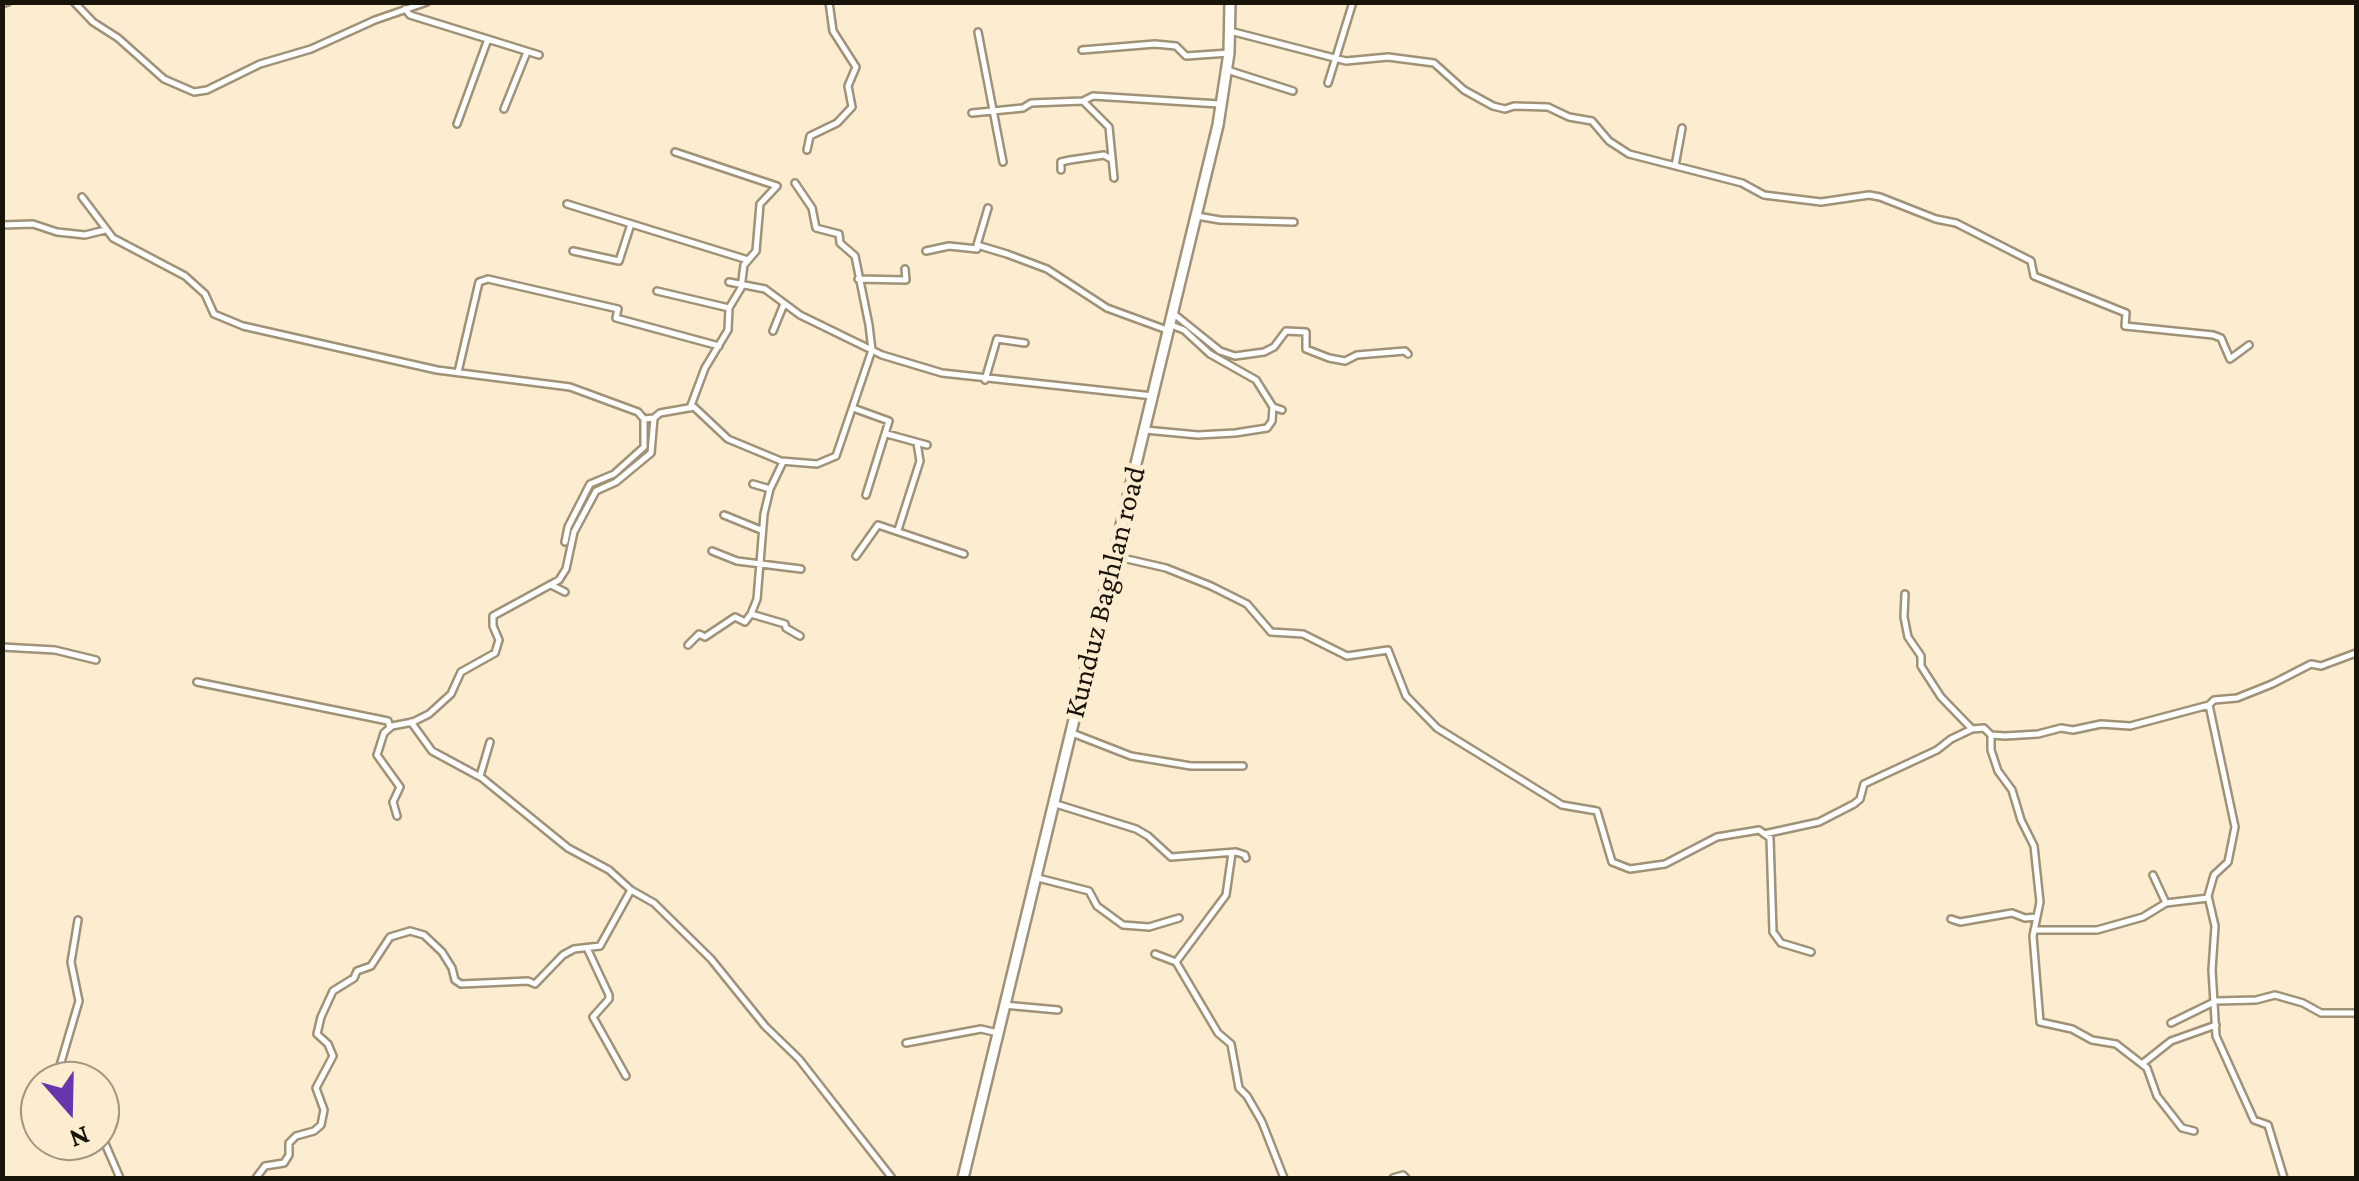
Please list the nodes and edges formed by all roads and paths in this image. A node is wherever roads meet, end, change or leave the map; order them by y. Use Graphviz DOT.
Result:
graph roads {
  1 [pos="74,2"];
  2 [pos="427,2"];
  3 [pos="829,2"];
  4 [pos="1230,2"];
  5 [pos="1353,2"];
  6 [pos="405,10"];
  7 [pos="1230,30"];
  8 [pos="978,32"];
  9 [pos="488,39"];
  10 [pos="1082,50"];
  11 [pos="528,52"];
  12 [pos="1229,52"];
  13 [pos="539,55"];
  14 [pos="1334,59"];
  15 [pos="1227,70"];
  16 [pos="1328,83"];
  17 [pos="1293,91"];
  18 [pos="1083,101"];
  19 [pos="1222,104"];
  20 [pos="994,108"];
  21 [pos="504,109"];
  22 [pos="972,114"];
  23 [pos="456,124"];
  24 [pos="1682,128"];
  25 [pos="807,150"];
  26 [pos="675,152"];
  27 [pos="1111,159"];
  28 [pos="1003,162"];
  29 [pos="1674,166"];
  30 [pos="1061,170"];
  31 [pos="1114,178"];
  32 [pos="795,183"];
  33 [pos="82,198"];
  34 [pos="567,204"];
  35 [pos="988,208"];
  36 [pos="1197,216"];
  37 [pos="1294,222"];
  38 [pos="630,224"];
  39 [pos="2,225"];
  40 [pos="104,230"];
  41 [pos="978,245"];
  42 [pos="574,251"];
  43 [pos="926,251"];
  44 [pos="748,260"];
  45 [pos="906,269"];
  46 [pos="858,278"];
  47 [pos="729,282"];
  48 [pos="741,284"];
  49 [pos="658,290"];
  50 [pos="784,304"];
  51 [pos="729,308"];
  52 [pos="1172,323"];
  53 [pos="774,331"];
  54 [pos="1024,343"];
  55 [pos="2249,345"];
  56 [pos="719,346"];
  57 [pos="872,350"];
  58 [pos="1408,354"];
  59 [pos="458,372"];
  60 [pos="985,380"];
  61 [pos="1154,396"];
  62 [pos="1273,407"];
  63 [pos="690,408"];
  64 [pos="853,408"];
  65 [pos="1282,410"];
  66 [pos="654,418"];
  67 [pos="644,420"];
  68 [pos="1145,430"];
  69 [pos="886,434"];
  70 [pos="917,443"];
  71 [pos="927,445"];
  72 [pos="783,462"];
  73 [pos="753,484"];
  74 [pos="770,489"];
  75 [pos="866,494"];
  76 [pos="724,515"];
  77 [pos="761,530"];
  78 [pos="898,530"];
  79 [pos="565,542"];
  80 [pos="712,551"];
  81 [pos="964,554"];
  82 [pos="856,556"];
  83 [pos="1114,556"];
  84 [pos="758,564"];
  85 [pos="802,570"];
  86 [pos="551,585"];
  87 [pos="565,592"];
  88 [pos="1905,594"];
  89 [pos="751,614"];
  90 [pos="800,636"];
  91 [pos="688,645"];
  92 [pos="2,647"];
  93 [pos="2356,653"];
  94 [pos="96,660"];
  95 [pos="197,682"];
  96 [pos="2210,706"];
  97 [pos="411,722"];
  98 [pos="390,728"];
  99 [pos="1972,729"];
  100 [pos="1070,732"];
  101 [pos="1991,735"];
  102 [pos="490,742"];
  103 [pos="1244,766"];
  104 [pos="480,776"];
  105 [pos="1053,804"];
  106 [pos="397,816"];
  107 [pos="1764,834"];
  108 [pos="1232,853"];
  109 [pos="1246,858"];
  110 [pos="2154,875"];
  111 [pos="1035,877"];
  112 [pos="630,890"];
  113 [pos="2208,898"];
  114 [pos="2166,903"];
  115 [pos="2037,916"];
  116 [pos="1179,918"];
  117 [pos="78,920"];
  118 [pos="1951,920"];
  119 [pos="2034,930"];
  120 [pos="587,948"];
  121 [pos="1811,952"];
  122 [pos="1155,954"];
  123 [pos="1176,962"];
  124 [pos="2216,1001"];
  125 [pos="1004,1005"];
  126 [pos="1058,1010"];
  127 [pos="2356,1013"];
  128 [pos="2171,1023"];
  129 [pos="2216,1025"];
  130 [pos="998,1033"];
  131 [pos="906,1043"];
  132 [pos="62,1061"];
  133 [pos="2142,1064"];
  134 [pos="626,1076"];
  135 [pos="2194,1131"];
  136 [pos="256,1178"];
  137 [pos="892,1178"];
  138 [pos="963,1178"];
  139 [pos="1284,1178"];
  140 [pos="1393,1178"];
  141 [pos="1406,1178"];
  142 [pos="2284,1178"];
  1 -- 6 [label="street"];
  2 -- 6 [label="street"];
  3 -- 25 [label="street"];
  4 -- 7 [label="highway, Kunduz Baghlan road"];
  5 -- 14 [label="street"];
  6 -- 9 [label="street"];
  7 -- 12 [label="highway, Kunduz Baghlan road"];
  7 -- 14 [label="street"];
  8 -- 20 [label="street"];
  9 -- 11 [label="street"];
  9 -- 23 [label="street"];
  10 -- 12 [label="street"];
  11 -- 13 [label="street"];
  11 -- 21 [label="street"];
  12 -- 15 [label="highway, Kunduz Baghlan road"];
  14 -- 16 [label="street"];
  14 -- 29 [label="street"];
  15 -- 17 [label="street"];
  15 -- 19 [label="highway, Kunduz Baghlan road"];
  18 -- 19 [label="street"];
  18 -- 20 [label="street"];
  18 -- 27 [label="street"];
  19 -- 36 [label="highway, Kunduz Baghlan road"];
  20 -- 22 [label="street"];
  20 -- 28 [label="street"];
  24 -- 29 [label="street"];
  26 -- 44 [label="street"];
  27 -- 30 [label="street"];
  27 -- 31 [label="street"];
  29 -- 55 [label="street"];
  32 -- 46 [label="street"];
  33 -- 40 [label="street"];
  34 -- 38 [label="street"];
  35 -- 41 [label="street"];
  36 -- 37 [label="street"];
  36 -- 52 [label="highway, Kunduz Baghlan road"];
  38 -- 42 [label="street"];
  38 -- 44 [label="street"];
  39 -- 40 [label="street"];
  40 -- 59 [label="street"];
  41 -- 43 [label="street"];
  41 -- 52 [label="street"];
  44 -- 48 [label="street"];
  45 -- 46 [label="street"];
  46 -- 57 [label="street"];
  47 -- 48 [label="street"];
  48 -- 50 [label="street"];
  48 -- 51 [label="street"];
  49 -- 51 [label="street"];
  50 -- 53 [label="street"];
  50 -- 57 [label="street"];
  51 -- 56 [label="street"];
  52 -- 58 [label="street"];
  52 -- 61 [label="highway, Kunduz Baghlan road"];
  52 -- 62 [label="street"];
  54 -- 60 [label="street"];
  56 -- 59 [label="street"];
  56 -- 63 [label="street"];
  57 -- 60 [label="street"];
  57 -- 64 [label="street"];
  59 -- 67 [label="street"];
  60 -- 61 [label="street"];
  61 -- 68 [label="highway, Kunduz Baghlan road"];
  62 -- 65 [label="street"];
  62 -- 68 [label="street"];
  63 -- 66 [label="street"];
  63 -- 72 [label="street"];
  64 -- 69 [label="street"];
  64 -- 72 [label="street"];
  66 -- 67 [label="street"];
  66 -- 86 [label="street"];
  67 -- 79 [label="street"];
  68 -- 83 [label="highway, Kunduz Baghlan road"];
  69 -- 70 [label="street"];
  69 -- 75 [label="street"];
  70 -- 71 [label="street"];
  70 -- 78 [label="street"];
  72 -- 74 [label="street"];
  73 -- 74 [label="street"];
  74 -- 77 [label="street"];
  76 -- 77 [label="street"];
  77 -- 84 [label="street"];
  78 -- 81 [label="street"];
  78 -- 82 [label="street"];
  80 -- 84 [label="street"];
  83 -- 100 [label="highway, Kunduz Baghlan road"];
  83 -- 107 [label="street"];
  84 -- 85 [label="street"];
  84 -- 89 [label="street"];
  86 -- 87 [label="street"];
  86 -- 97 [label="street"];
  88 -- 99 [label="street"];
  89 -- 90 [label="street"];
  89 -- 91 [label="street"];
  92 -- 94 [label="street"];
  93 -- 96 [label="street"];
  95 -- 98 [label="street"];
  96 -- 101 [label="street"];
  96 -- 113 [label="street"];
  97 -- 98 [label="street"];
  97 -- 104 [label="street"];
  98 -- 106 [label="street"];
  99 -- 101 [label="street"];
  99 -- 107 [label="street"];
  100 -- 103 [label="street"];
  100 -- 105 [label="highway, Kunduz Baghlan road"];
  101 -- 115 [label="street"];
  102 -- 104 [label="street"];
  104 -- 112 [label="street"];
  105 -- 108 [label="street"];
  105 -- 111 [label="highway, Kunduz Baghlan road"];
  107 -- 121 [label="street"];
  108 -- 109 [label="street"];
  108 -- 123 [label="street"];
  110 -- 114 [label="street"];
  111 -- 116 [label="street"];
  111 -- 125 [label="highway, Kunduz Baghlan road"];
  112 -- 120 [label="street"];
  112 -- 137 [label="street"];
  113 -- 114 [label="street"];
  113 -- 124 [label="street"];
  114 -- 119 [label="street"];
  115 -- 118 [label="street"];
  115 -- 119 [label="street"];
  117 -- 132 [label="street"];
  119 -- 133 [label="street"];
  120 -- 134 [label="street"];
  120 -- 136 [label="street"];
  122 -- 123 [label="street"];
  123 -- 139 [label="street"];
  124 -- 127 [label="street"];
  124 -- 128 [label="street"];
  124 -- 129 [label="street"];
  125 -- 126 [label="street"];
  125 -- 130 [label="highway, Kunduz Baghlan road"];
  129 -- 133 [label="street"];
  129 -- 142 [label="street"];
  130 -- 131 [label="street"];
  130 -- 138 [label="highway, Kunduz Baghlan road"];
  133 -- 135 [label="street"];
  140 -- 141 [label="street"];
}
